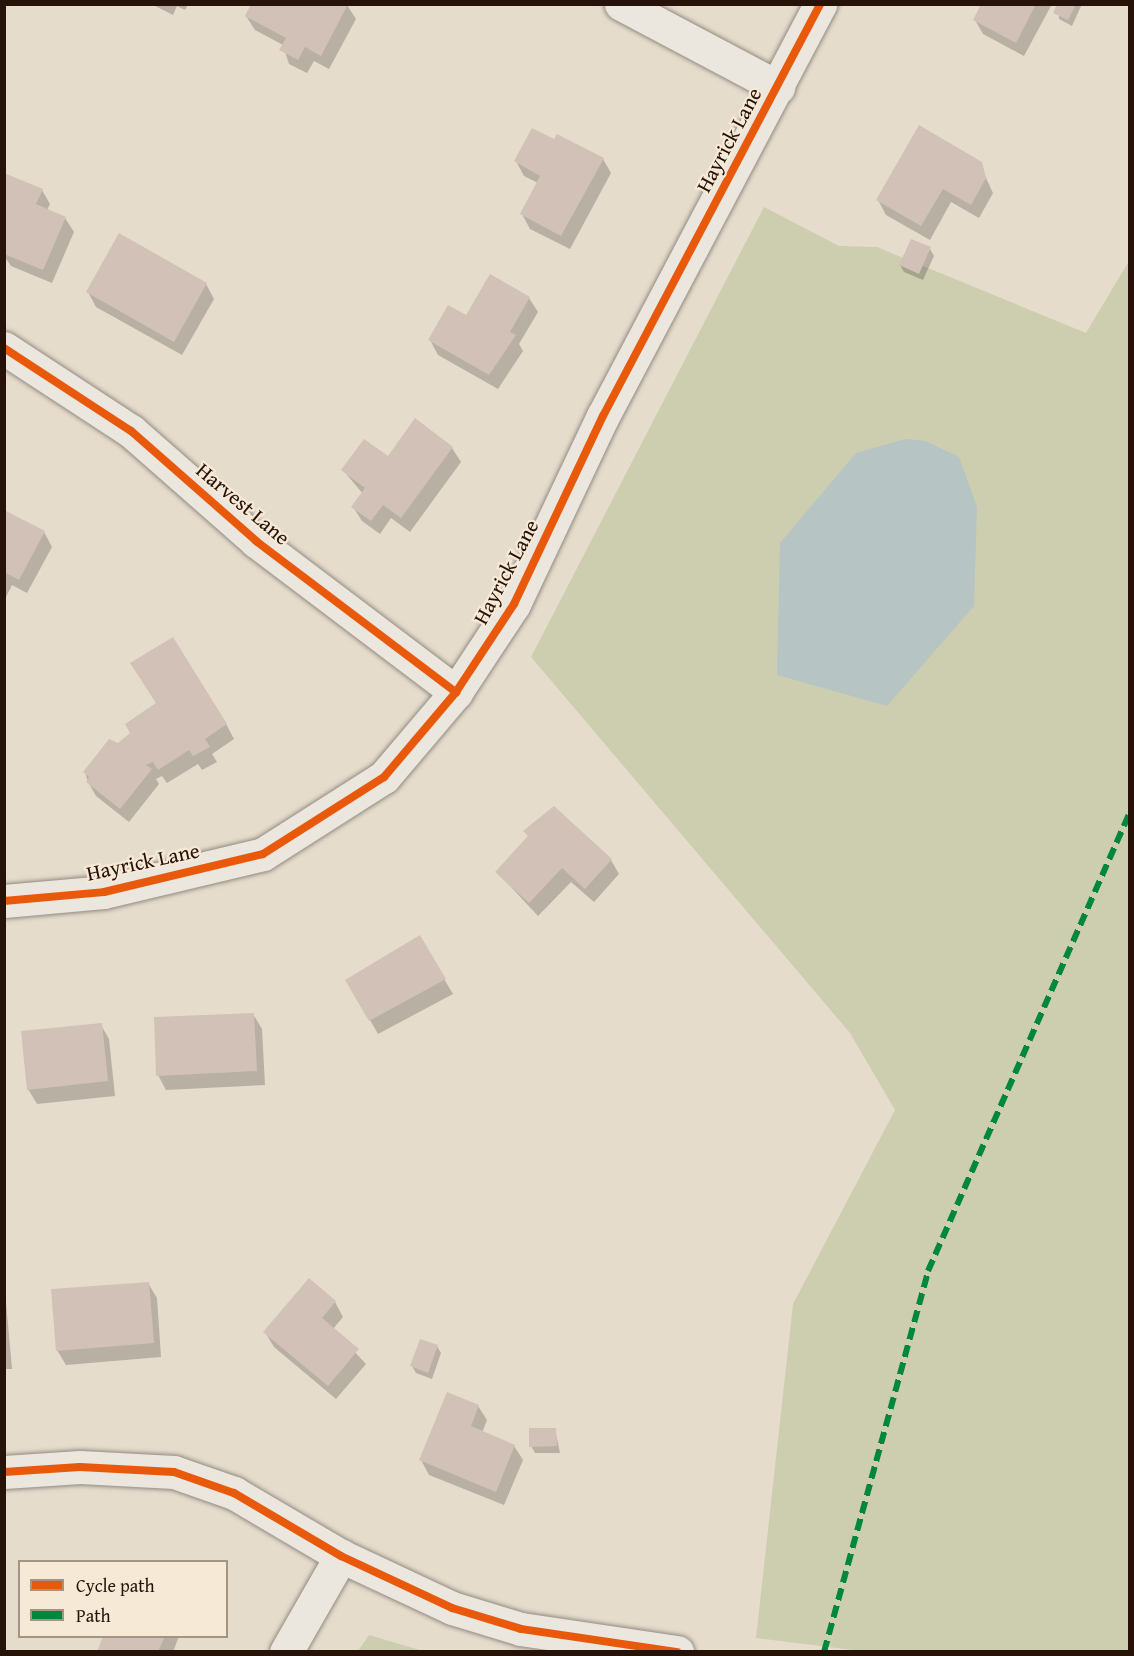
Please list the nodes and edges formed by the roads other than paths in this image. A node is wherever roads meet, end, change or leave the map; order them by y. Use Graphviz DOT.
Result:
graph roads {
  1 [pos="621,4"];
  2 [pos="820,4"];
  3 [pos="778,87"];
  4 [pos="4,348"];
  5 [pos="456,692"];
  6 [pos="4,901"];
  7 [pos="4,1472"];
  8 [pos="341,1556"];
  9 [pos="286,1652"];
  10 [pos="677,1652"];
  1 -- 3 [label="street"];
  2 -- 3 [label="street, Hayrick Lane"];
  3 -- 5 [label="street, Hayrick Lane"];
  4 -- 5 [label="street, Harvest Lane"];
  5 -- 6 [label="street, Hayrick Lane"];
  7 -- 8 [label="street"];
  8 -- 9 [label="street"];
  8 -- 10 [label="street"];
}
